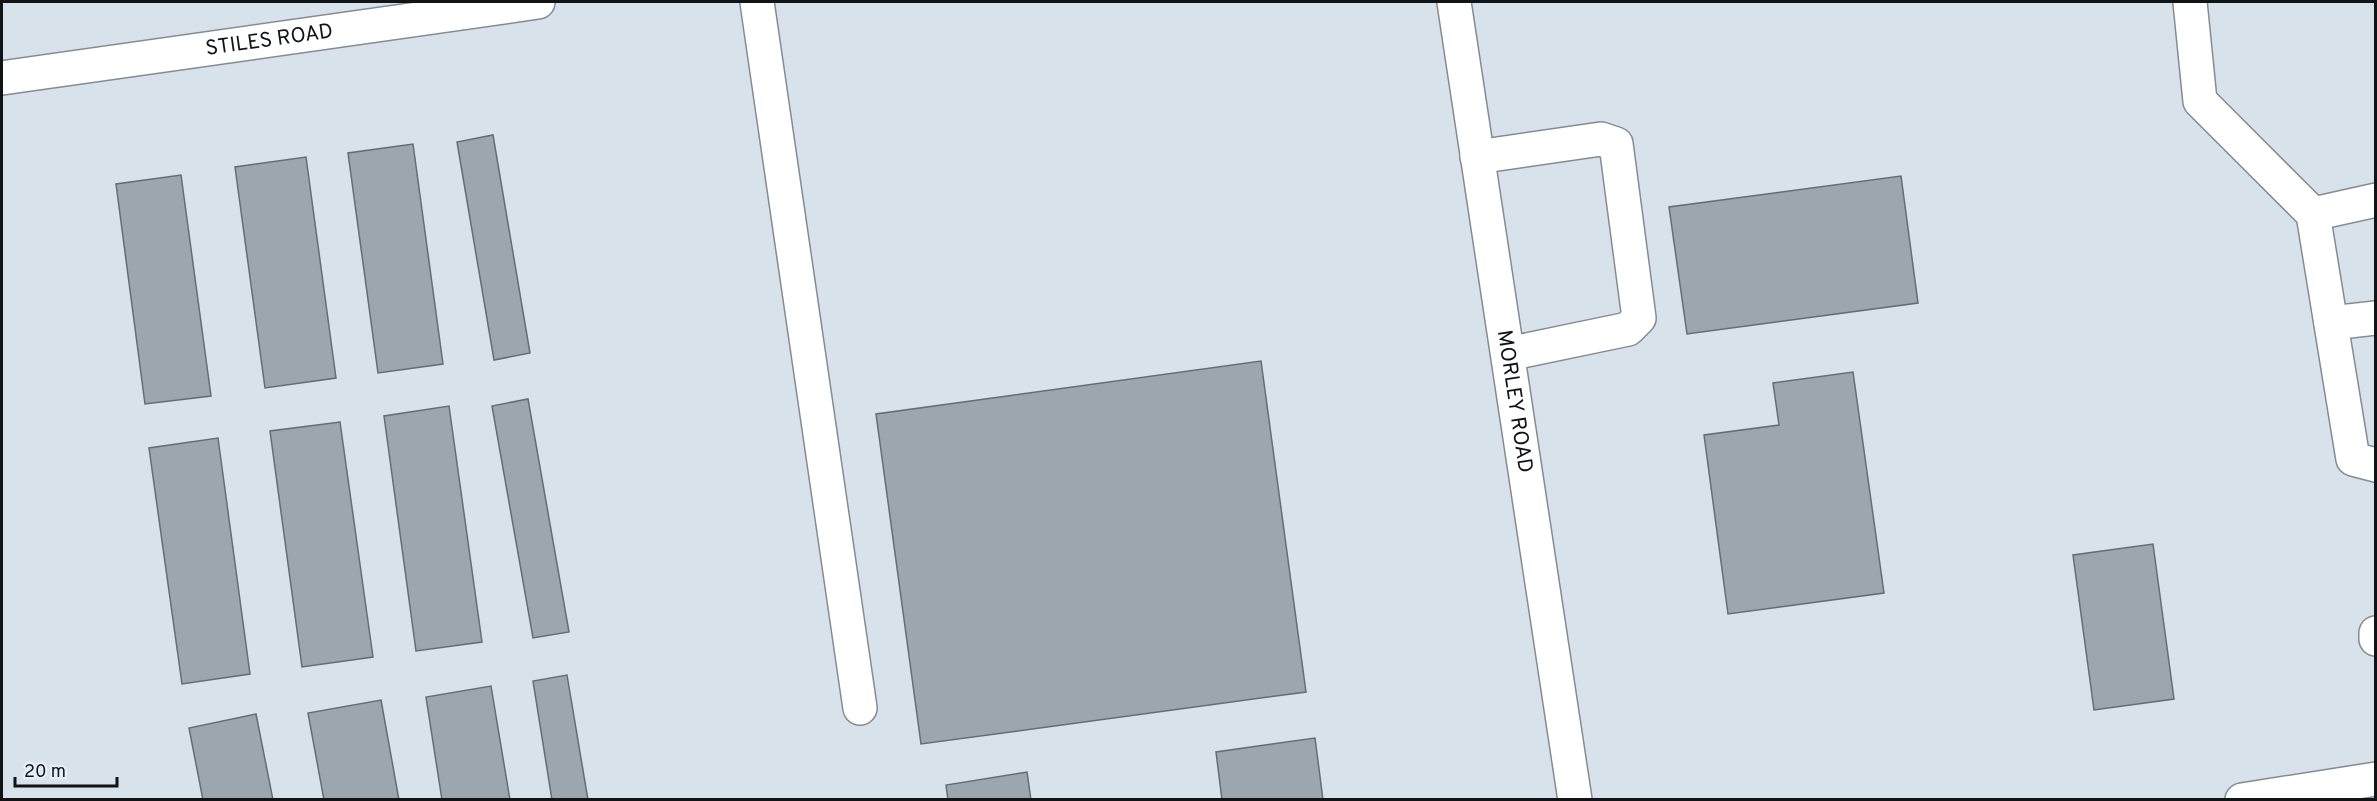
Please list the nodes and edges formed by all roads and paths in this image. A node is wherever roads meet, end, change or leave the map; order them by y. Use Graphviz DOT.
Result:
graph roads {
  1 [pos="538,2"];
  2 [pos="757,2"];
  3 [pos="1454,2"];
  4 [pos="2190,2"];
  5 [pos="2,78"];
  6 [pos="1478,157"];
  7 [pos="2376,200"];
  8 [pos="2313,214"];
  9 [pos="2376,318"];
  10 [pos="2331,323"];
  11 [pos="1508,354"];
  12 [pos="2376,465"];
  13 [pos="2376,633"];
  14 [pos="2376,639"];
  15 [pos="860,708"];
  16 [pos="2376,779"];
  17 [pos="1575,800"];
  18 [pos="2242,800"];
  1 -- 5 [label="street, STILES ROAD"];
  2 -- 15 [label="street"];
  3 -- 6 [label="street, MORLEY ROAD"];
  4 -- 8 [label="street"];
  6 -- 11 [label="street, MORLEY ROAD"];
  6 -- 11 [label="street"];
  7 -- 8 [label="street"];
  8 -- 10 [label="street"];
  9 -- 10 [label="street"];
  10 -- 12 [label="street"];
  11 -- 17 [label="street, MORLEY ROAD"];
  13 -- 14 [label="street"];
  16 -- 18 [label="street"];
}
